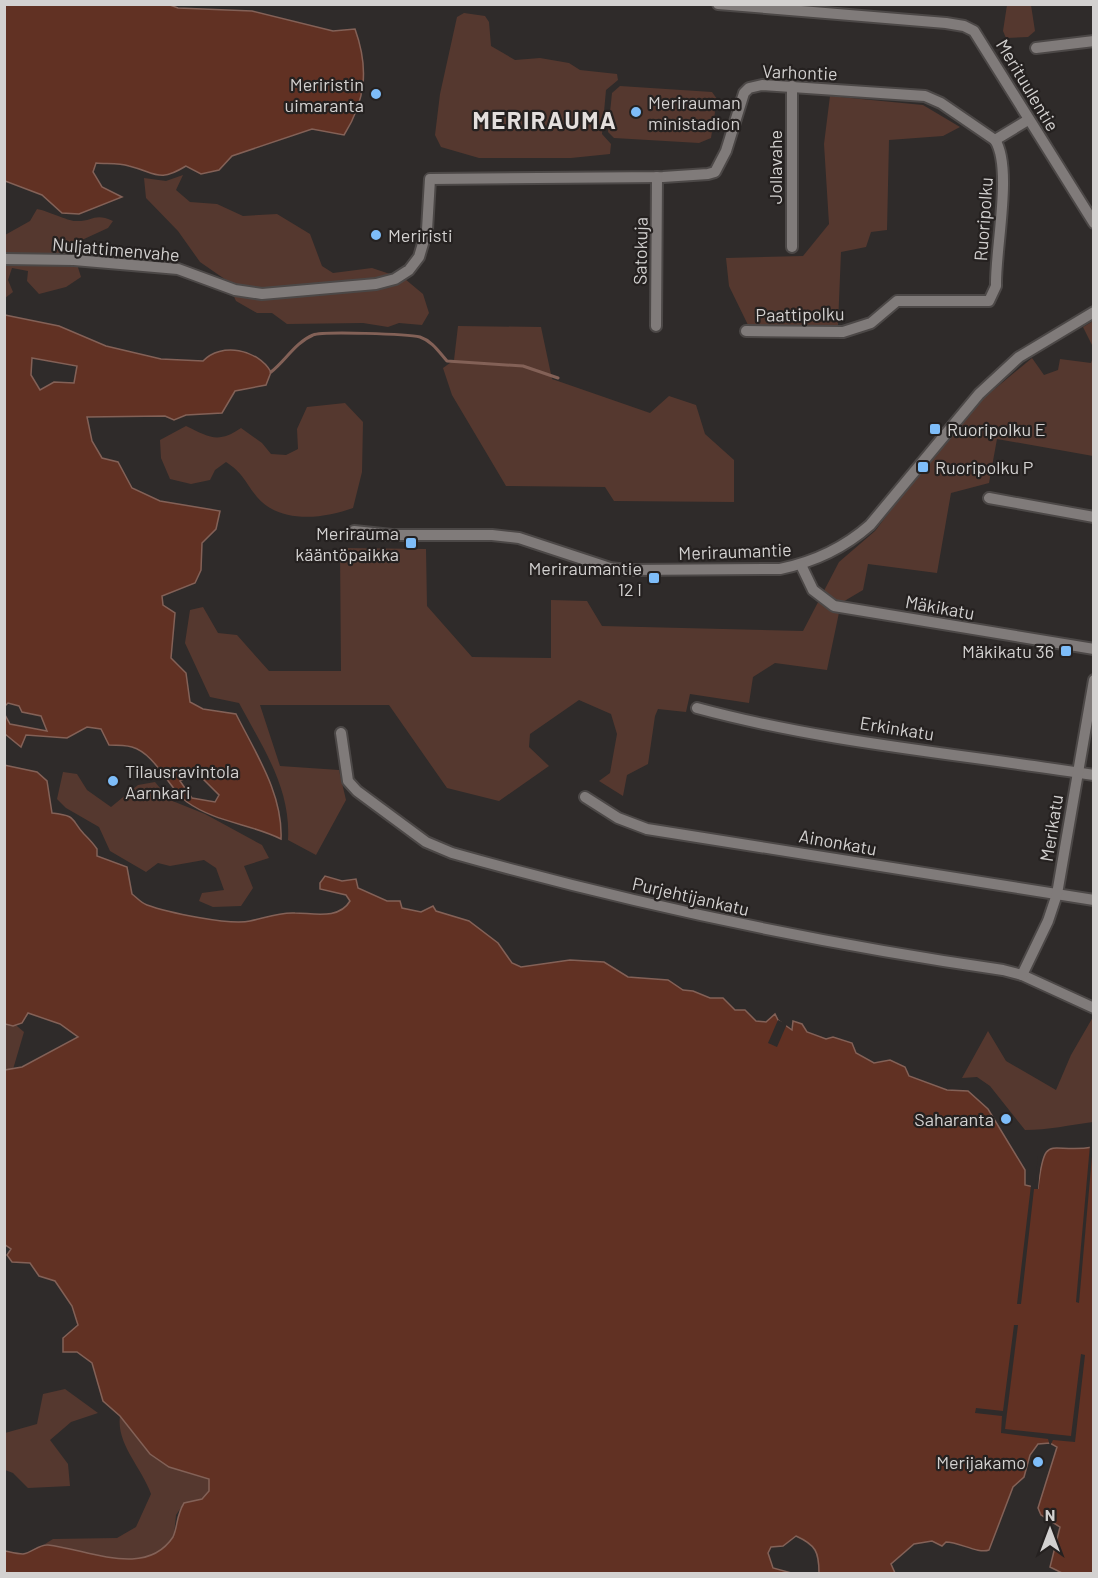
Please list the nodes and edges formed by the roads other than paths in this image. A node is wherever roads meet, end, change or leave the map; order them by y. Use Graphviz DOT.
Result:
graph roads {
  1 [pos="718,4"];
  2 [pos="1094,41"];
  3 [pos="1036,48"];
  4 [pos="792,86"];
  5 [pos="1028,120"];
  6 [pos="995,140"];
  7 [pos="657,177"];
  8 [pos="430,179"];
  9 [pos="1094,223"];
  10 [pos="792,247"];
  11 [pos="4,259"];
  12 [pos="989,301"];
  13 [pos="1094,312"];
  14 [pos="656,326"];
  15 [pos="746,331"];
  16 [pos="989,498"];
  17 [pos="1094,516"];
  18 [pos="354,531"];
  19 [pos="801,565"];
  20 [pos="1094,649"];
  21 [pos="1094,680"];
  22 [pos="697,708"];
  23 [pos="341,733"];
  24 [pos="1077,773"];
  25 [pos="1094,775"];
  26 [pos="585,796"];
  27 [pos="1057,894"];
  28 [pos="1094,900"];
  29 [pos="1022,975"];
  30 [pos="1094,1008"];
  1 -- 5 [label="street, Merituulentie"];
  2 -- 3 [label="street"];
  4 -- 6 [label="street, Varhontie"];
  4 -- 7 [label="street, Varhontie"];
  4 -- 10 [label="street, Jollavahe"];
  5 -- 6 [label="street"];
  5 -- 9 [label="street, Merituulentie"];
  6 -- 12 [label="street, Ruoripolku"];
  7 -- 8 [label="street, Varhontie"];
  7 -- 14 [label="street, Satokuja"];
  8 -- 11 [label="street, Nuljattimenvahe"];
  12 -- 15 [label="street, Paattipolku"];
  13 -- 19 [label="street, Meriraumantie"];
  16 -- 17 [label="street"];
  18 -- 19 [label="street, Meriraumantie"];
  19 -- 20 [label="street, Mäkikatu"];
  21 -- 24 [label="street, Merikatu"];
  22 -- 24 [label="street, Erkinkatu"];
  23 -- 29 [label="street, Purjehtijankatu"];
  24 -- 25 [label="street, Erkinkatu"];
  24 -- 27 [label="street, Merikatu"];
  26 -- 27 [label="street, Ainonkatu"];
  27 -- 28 [label="street, Ainonkatu"];
  27 -- 29 [label="street, Merikatu"];
  29 -- 30 [label="street, Purjehtijankatu"];
}
